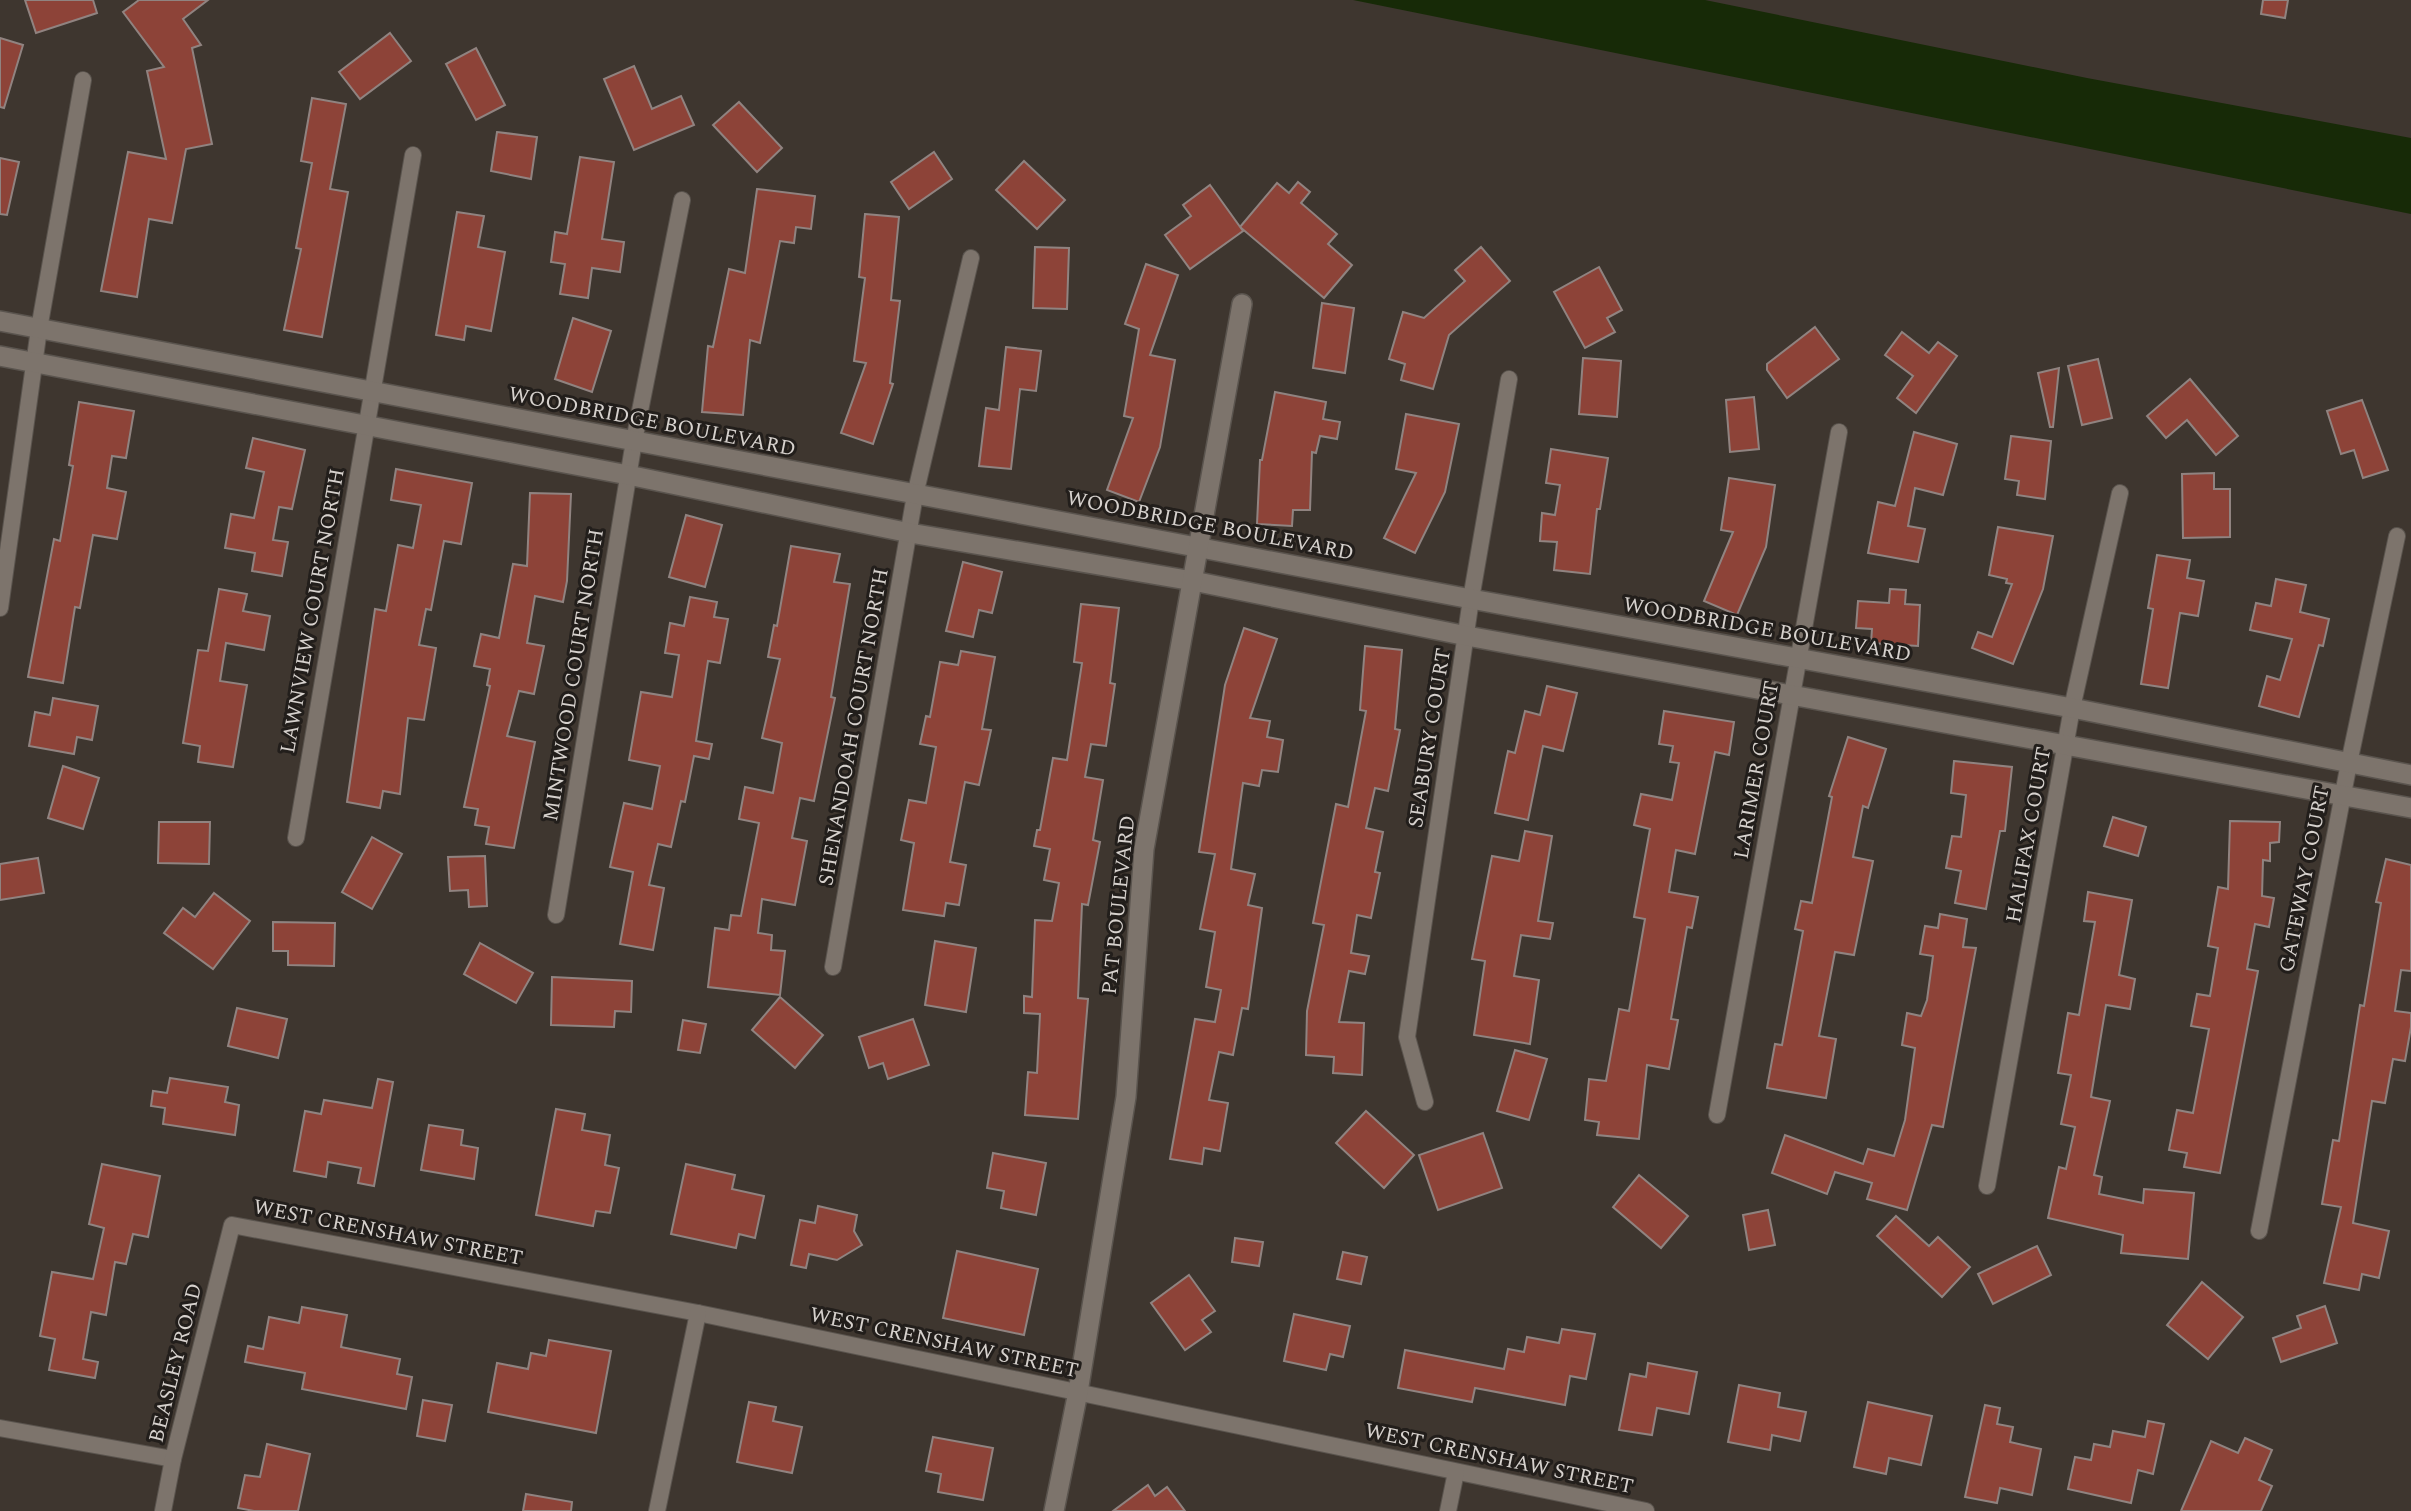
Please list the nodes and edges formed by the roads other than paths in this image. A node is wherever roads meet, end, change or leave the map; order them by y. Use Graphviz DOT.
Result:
graph roads {
  1 [pos="83,80"];
  2 [pos="413,155"];
  3 [pos="682,200"];
  4 [pos="971,258"];
  5 [pos="1242,304"];
  6 [pos="0,321"];
  7 [pos="39,328"];
  8 [pos="0,356"];
  9 [pos="34,362"];
  10 [pos="1509,379"];
  11 [pos="371,391"];
  12 [pos="365,426"];
  13 [pos="1839,432"];
  14 [pos="634,441"];
  15 [pos="628,475"];
  16 [pos="2120,493"];
  17 [pos="915,495"];
  18 [pos="910,533"];
  19 [pos="2397,536"];
  20 [pos="1196,545"];
  21 [pos="1193,581"];
  22 [pos="1471,599"];
  23 [pos="0,608"];
  24 [pos="1467,636"];
  25 [pos="1797,658"];
  26 [pos="1792,695"];
  27 [pos="2072,708"];
  28 [pos="2066,745"];
  29 [pos="2349,763"];
  30 [pos="2411,775"];
  31 [pos="2343,796"];
  32 [pos="2411,808"];
  33 [pos="296,838"];
  34 [pos="556,915"];
  35 [pos="833,967"];
  36 [pos="1425,1102"];
  37 [pos="1717,1115"];
  38 [pos="1987,1186"];
  39 [pos="232,1225"];
  40 [pos="2259,1231"];
  41 [pos="698,1313"];
  42 [pos="1079,1392"];
  43 [pos="0,1428"];
  44 [pos="173,1459"];
  45 [pos="1456,1472"];
  46 [pos="163,1511"];
  47 [pos="657,1511"];
  48 [pos="1054,1511"];
  49 [pos="1448,1511"];
  50 [pos="1646,1511"];
  1 -- 7 [label="street"];
  2 -- 11 [label="street, LAWNVIEW COURT NORTH"];
  3 -- 14 [label="street, MINTWOOD COURT NORTH"];
  4 -- 17 [label="street, SHENANDOAH COURT NORTH"];
  5 -- 20 [label="street, PAT BOULEVARD"];
  6 -- 7 [label="street, WOODBRIDGE BOULEVARD"];
  7 -- 9 [label="street"];
  7 -- 11 [label="street, WOODBRIDGE BOULEVARD"];
  8 -- 9 [label="street"];
  9 -- 12 [label="street"];
  9 -- 23 [label="street"];
  10 -- 22 [label="street, SEABURY COURT"];
  11 -- 12 [label="street, LAWNVIEW COURT NORTH"];
  11 -- 14 [label="street, WOODBRIDGE BOULEVARD"];
  12 -- 15 [label="street"];
  12 -- 33 [label="street, LAWNVIEW COURT NORTH"];
  13 -- 25 [label="street, LARIMER COURT"];
  14 -- 15 [label="street, MINTWOOD COURT NORTH"];
  14 -- 17 [label="street, WOODBRIDGE BOULEVARD"];
  15 -- 18 [label="street"];
  15 -- 34 [label="street, MINTWOOD COURT NORTH"];
  16 -- 27 [label="street, HALIFAX COURT"];
  17 -- 18 [label="street, SHENANDOAH COURT NORTH"];
  17 -- 20 [label="street, WOODBRIDGE BOULEVARD"];
  18 -- 21 [label="street"];
  18 -- 35 [label="street, SHENANDOAH COURT NORTH"];
  19 -- 29 [label="street, GATEWAY COURT"];
  20 -- 21 [label="street, PAT BOULEVARD"];
  20 -- 22 [label="street, WOODBRIDGE BOULEVARD"];
  21 -- 24 [label="street"];
  21 -- 42 [label="street, PAT BOULEVARD"];
  22 -- 24 [label="street, SEABURY COURT"];
  22 -- 25 [label="street, WOODBRIDGE BOULEVARD"];
  24 -- 26 [label="street"];
  24 -- 36 [label="street, SEABURY COURT"];
  25 -- 26 [label="street, LARIMER COURT"];
  25 -- 27 [label="street, WOODBRIDGE BOULEVARD"];
  26 -- 28 [label="street"];
  26 -- 37 [label="street, LARIMER COURT"];
  27 -- 28 [label="street, HALIFAX COURT"];
  27 -- 29 [label="street, WOODBRIDGE BOULEVARD"];
  28 -- 31 [label="street"];
  28 -- 38 [label="street, HALIFAX COURT"];
  29 -- 30 [label="street, WOODBRIDGE BOULEVARD"];
  29 -- 31 [label="street, GATEWAY COURT"];
  31 -- 32 [label="street"];
  31 -- 40 [label="street, GATEWAY COURT"];
  39 -- 41 [label="street, WEST CRENSHAW STREET"];
  39 -- 44 [label="street, BEASLEY ROAD"];
  41 -- 42 [label="street, WEST CRENSHAW STREET"];
  41 -- 47 [label="street"];
  42 -- 45 [label="street, WEST CRENSHAW STREET"];
  42 -- 48 [label="street, PAT BOULEVARD"];
  43 -- 44 [label="street"];
  44 -- 46 [label="street, BEASLEY ROAD"];
  45 -- 49 [label="street"];
  45 -- 50 [label="street, WEST CRENSHAW STREET"];
}
